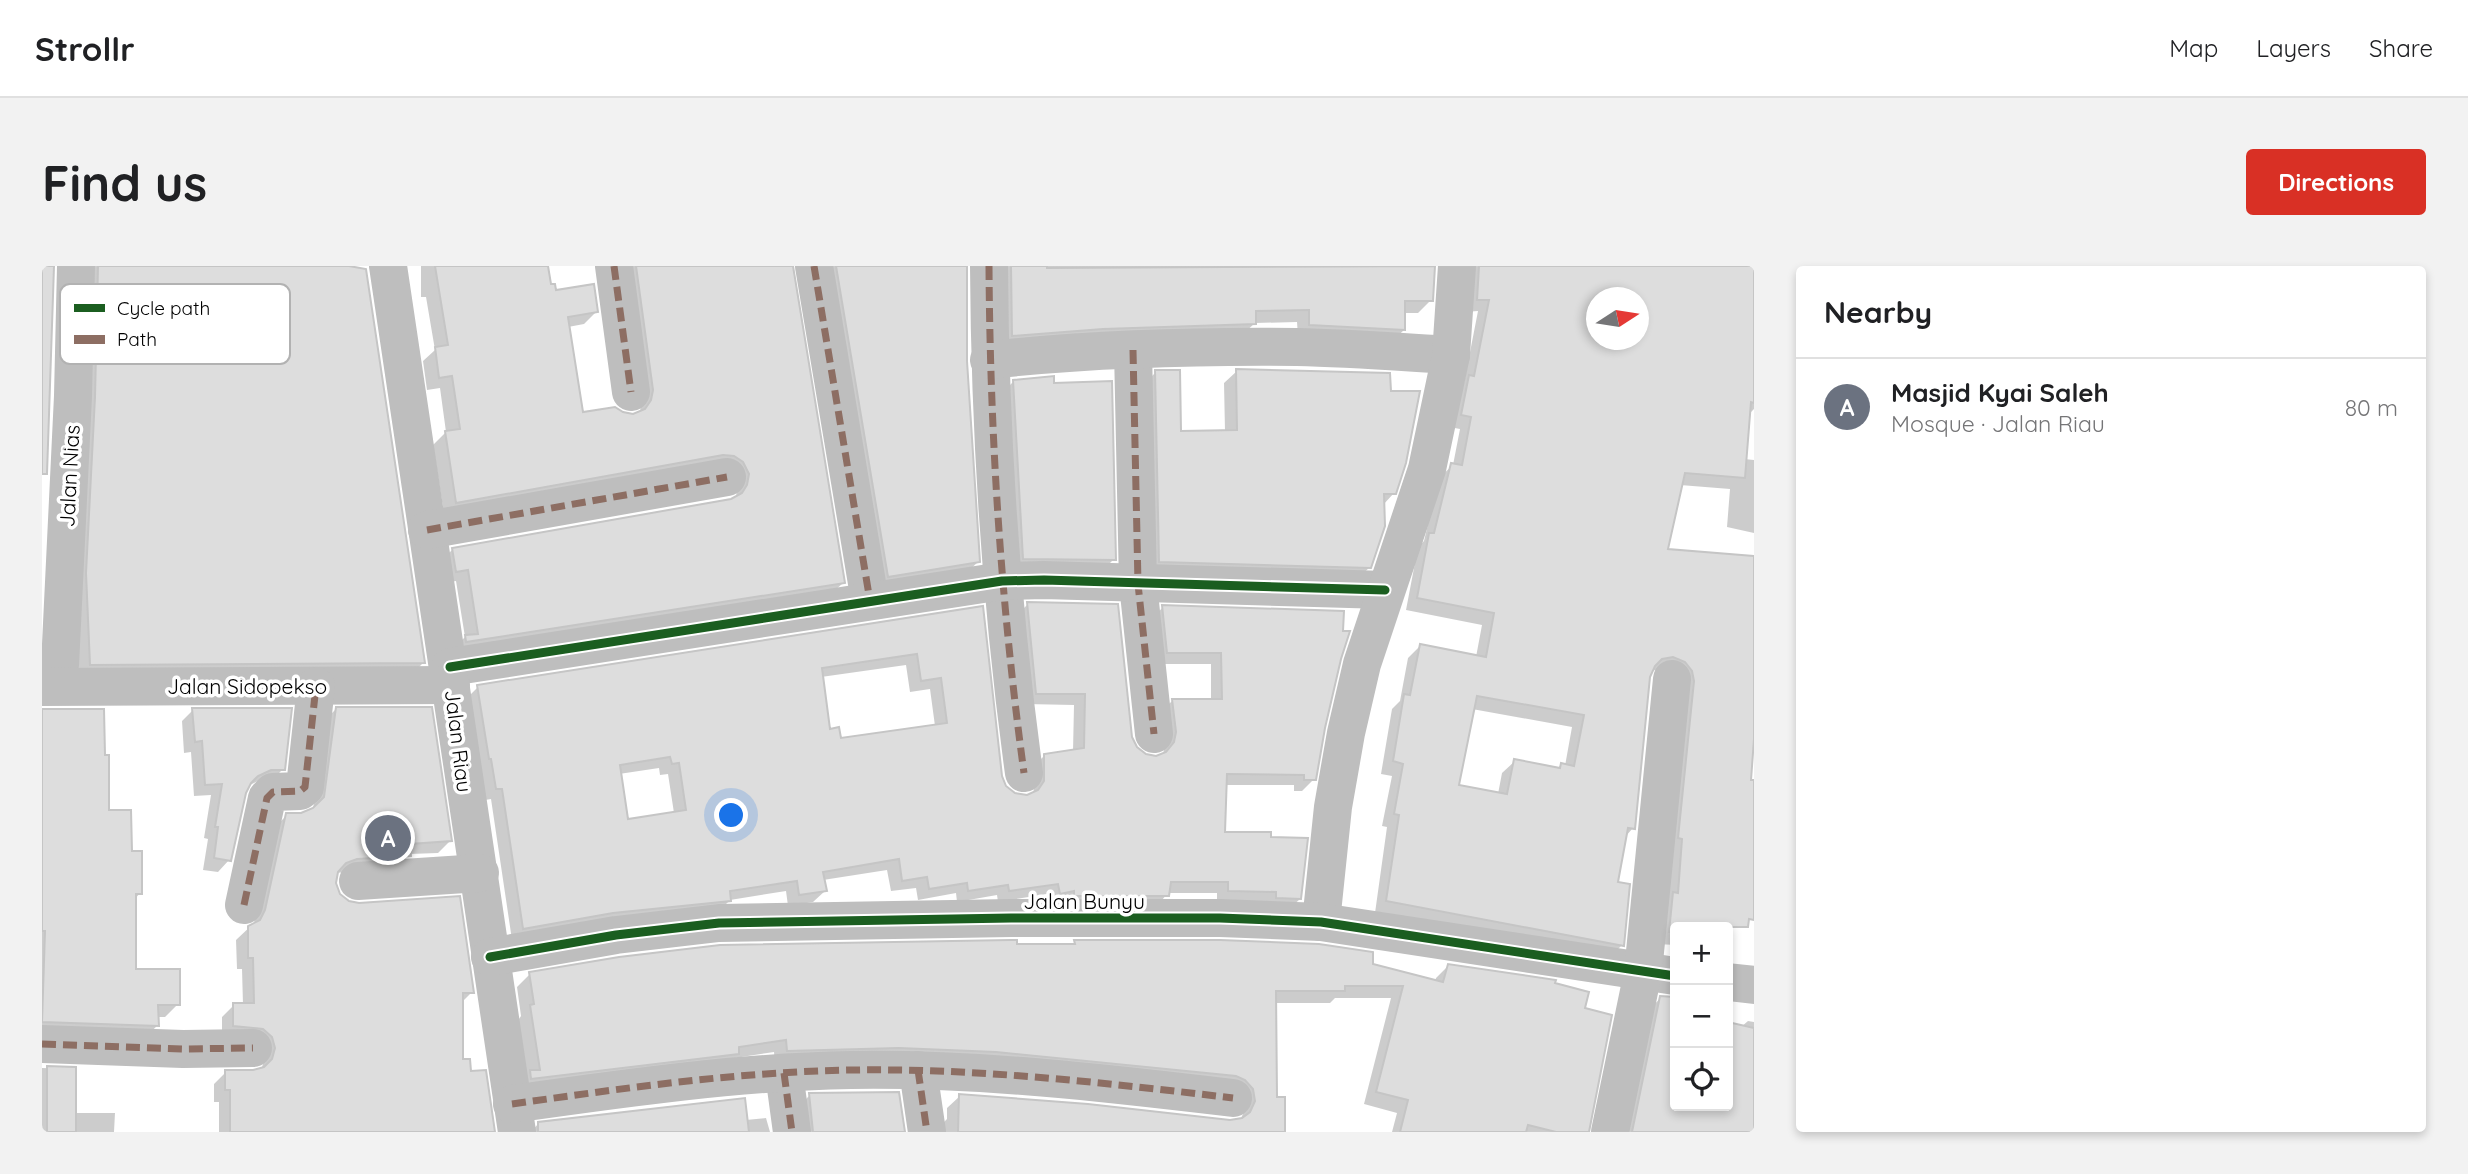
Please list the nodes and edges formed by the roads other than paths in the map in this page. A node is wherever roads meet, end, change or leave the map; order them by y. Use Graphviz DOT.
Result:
graph roads {
  1 [pos="76,266"];
  2 [pos="388,266"];
  3 [pos="614,266"];
  4 [pos="814,266"];
  5 [pos="989,266"];
  6 [pos="1457,266"];
  7 [pos="76,284"];
  8 [pos="1133,350"];
  9 [pos="1451,355"];
  10 [pos="989,360"];
  11 [pos="74,364"];
  12 [pos="631,392"];
  13 [pos="727,477"];
  14 [pos="427,530"];
  15 [pos="1002,581"];
  16 [pos="1138,584"];
  17 [pos="1385,590"];
  18 [pos="870,601"];
  19 [pos="451,676"];
  20 [pos="1672,679"];
  21 [pos="316,686"];
  22 [pos="50,687"];
  23 [pos="1154,734"];
  24 [pos="1024,773"];
  25 [pos="480,873"];
  26 [pos="358,881"];
  27 [pos="244,905"];
  28 [pos="1321,922"];
  29 [pos="490,957"];
  30 [pos="1659,974"];
  31 [pos="1733,983"];
  32 [pos="1754,985"];
  33 [pos="42,1044"];
  34 [pos="253,1048"];
  35 [pos="918,1070"];
  36 [pos="784,1073"];
  37 [pos="1233,1098"];
  38 [pos="515,1118"];
  39 [pos="792,1132"];
  40 [pos="927,1132"];
  41 [pos="1610,1132"];
  1 -- 7 [label="street, Jalan Nias"];
  2 -- 14 [label="street, Jalan Riau"];
  3 -- 12 [label="street"];
  4 -- 18 [label="street"];
  5 -- 10 [label="street"];
  6 -- 9 [label="street"];
  8 -- 9 [label="street"];
  8 -- 10 [label="street"];
  8 -- 16 [label="street"];
  9 -- 17 [label="street"];
  10 -- 15 [label="street"];
  11 -- 22 [label="street, Jalan Nias"];
  13 -- 14 [label="street"];
  14 -- 19 [label="street, Jalan Riau"];
  15 -- 16 [label="street, Jalan Sidopekso"];
  15 -- 18 [label="street, Jalan Sidopekso"];
  15 -- 24 [label="street"];
  16 -- 17 [label="street, Jalan Sidopekso"];
  16 -- 23 [label="street"];
  17 -- 28 [label="street"];
  18 -- 19 [label="street, Jalan Sidopekso"];
  19 -- 21 [label="street, Jalan Sidopekso"];
  19 -- 25 [label="street, Jalan Riau"];
  20 -- 30 [label="street"];
  21 -- 22 [label="street, Jalan Sidopekso"];
  21 -- 27 [label="street"];
  25 -- 26 [label="street"];
  25 -- 29 [label="street, Jalan Riau"];
  28 -- 29 [label="street, Jalan Bunyu"];
  28 -- 30 [label="street, Jalan Bunyu"];
  29 -- 38 [label="street, Jalan Riau"];
  30 -- 41 [label="street"];
  31 -- 32 [label="street"];
  33 -- 34 [label="street"];
  35 -- 36 [label="street"];
  35 -- 37 [label="street"];
  35 -- 40 [label="street"];
  36 -- 38 [label="street"];
  36 -- 39 [label="street"];
}
